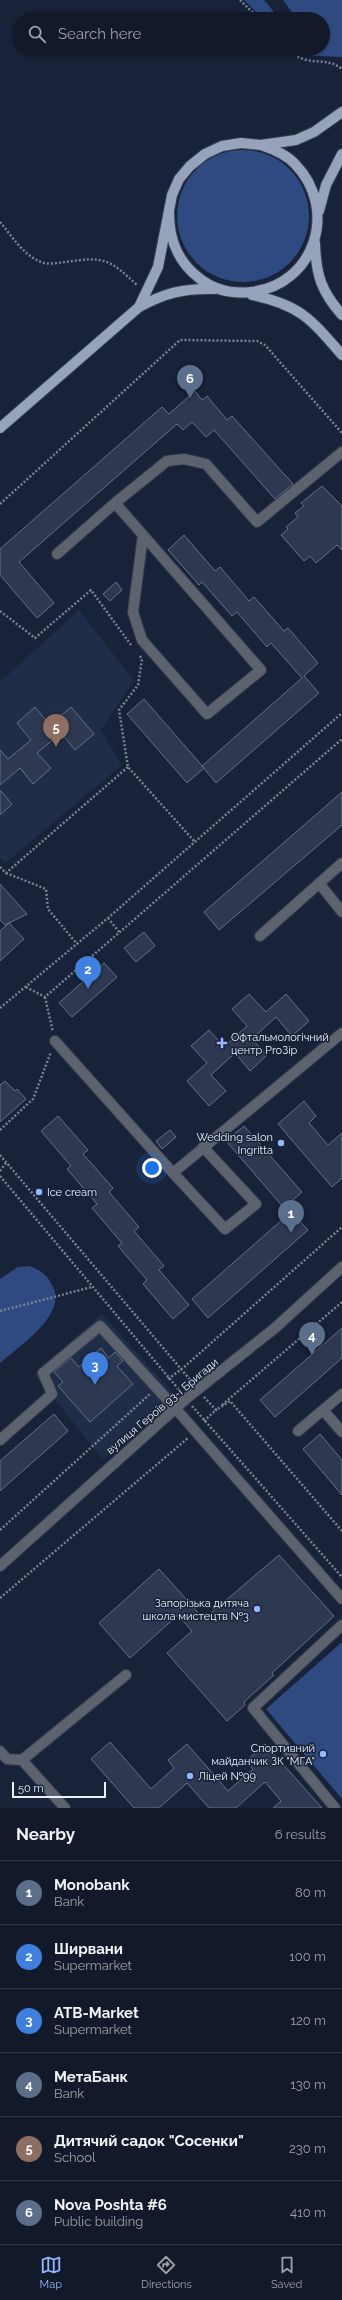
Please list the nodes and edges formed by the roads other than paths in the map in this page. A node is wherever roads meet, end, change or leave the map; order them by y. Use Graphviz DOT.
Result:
graph roads {
  1 [pos="342,112"];
  2 [pos="260,145"];
  3 [pos="342,154"];
  4 [pos="169,212"];
  5 [pos="318,212"];
  6 [pos="315,239"];
  7 [pos="218,289"];
  8 [pos="242,293"];
  9 [pos="139,307"];
  10 [pos="342,315"];
  11 [pos="342,355"];
  12 [pos="0,428"];
  13 [pos="342,452"];
  14 [pos="115,502"];
  15 [pos="143,535"];
  16 [pos="57,554"];
  17 [pos="342,864"];
  18 [pos="319,883"];
  19 [pos="342,912"];
  20 [pos="260,936"];
  21 [pos="342,1033"];
  22 [pos="55,1041"];
  23 [pos="203,1147"];
  24 [pos="173,1173"];
  25 [pos="342,1267"];
  26 [pos="342,1394"];
  27 [pos="176,1409"];
  28 [pos="323,1410"];
  29 [pos="298,1431"];
  30 [pos="342,1432"];
  31 [pos="0,1440"];
  32 [pos="0,1566"];
  33 [pos="342,1599"];
  34 [pos="342,1625"];
  35 [pos="126,1675"];
  36 [pos="0,1751"];
  37 [pos="22,1760"];
  38 [pos="65,1808"];
  39 [pos="335,1808"];
  1 -- 2 [label="main road"];
  2 -- 4 [label="main road"];
  2 -- 5 [label="main road"];
  3 -- 5 [label="main road"];
  4 -- 7 [label="main road"];
  4 -- 9 [label="main road"];
  5 -- 6 [label="main road"];
  6 -- 8 [label="main road"];
  6 -- 10 [label="main road"];
  7 -- 8 [label="main road"];
  7 -- 9 [label="main road"];
  8 -- 11 [label="main road"];
  9 -- 12 [label="main road"];
  13 -- 14 [label="street"];
  14 -- 15 [label="street"];
  14 -- 16 [label="street"];
  15 -- 15 [label="street"];
  17 -- 18 [label="street"];
  18 -- 19 [label="street"];
  18 -- 20 [label="street"];
  21 -- 23 [label="street"];
  22 -- 24 [label="street"];
  23 -- 24 [label="street"];
  23 -- 24 [label="street"];
  25 -- 27 [label="street, вулиця Героїв 93-ї Бригади"];
  26 -- 28 [label="street"];
  27 -- 31 [label="street"];
  27 -- 32 [label="street, вулиця Героїв 93-ї Бригади"];
  27 -- 33 [label="street"];
  28 -- 29 [label="street"];
  28 -- 30 [label="street"];
  34 -- 39 [label="street"];
  35 -- 37 [label="street"];
  36 -- 37 [label="street"];
  37 -- 38 [label="street"];
}
